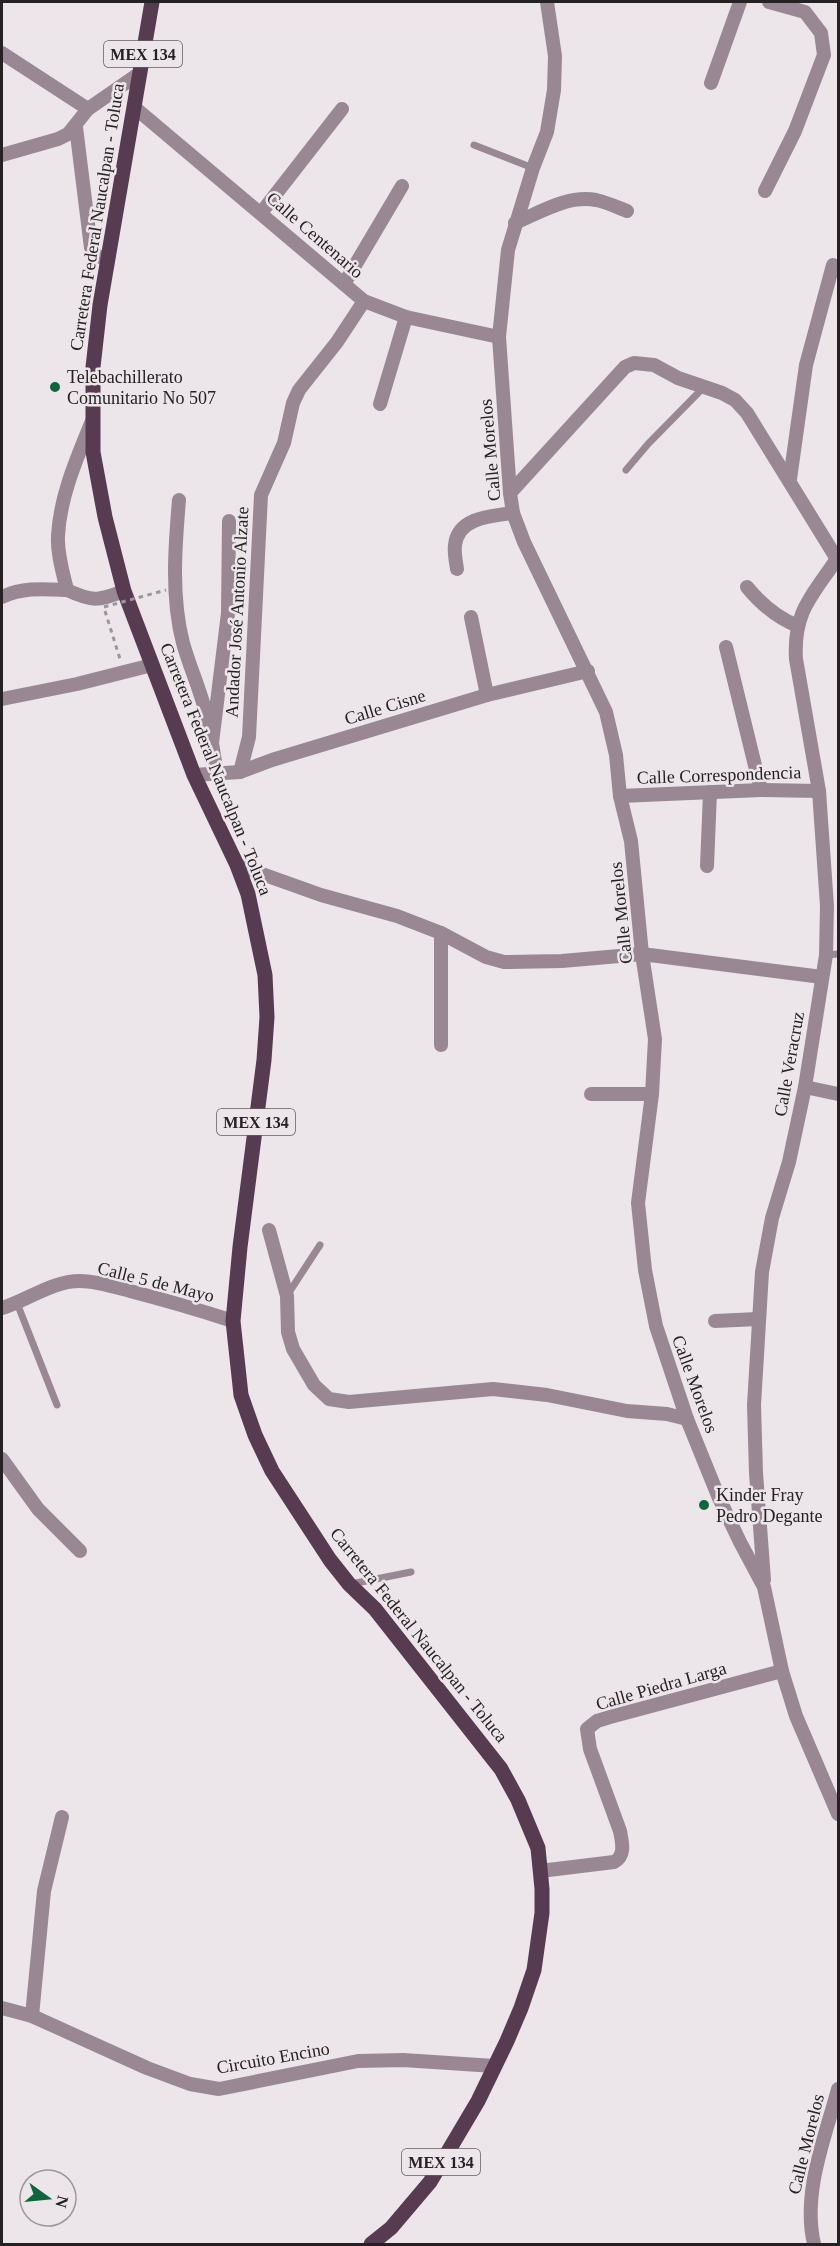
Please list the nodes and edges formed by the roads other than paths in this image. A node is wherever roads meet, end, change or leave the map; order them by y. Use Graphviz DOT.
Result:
graph roads {
  1 [pos="152,2"];
  2 [pos="547,2"];
  3 [pos="740,2"];
  4 [pos="769,2"];
  5 [pos="809,7"];
  6 [pos="2,53"];
  7 [pos="140,73"];
  8 [pos="711,83"];
  9 [pos="134,108"];
  10 [pos="88,109"];
  11 [pos="342,109"];
  12 [pos="76,127"];
  13 [pos="474,145"];
  14 [pos="2,155"];
  15 [pos="533,168"];
  16 [pos="402,186"];
  17 [pos="765,191"];
  18 [pos="627,211"];
  19 [pos="261,213"];
  20 [pos="515,223"];
  21 [pos="108,259"];
  22 [pos="833,265"];
  23 [pos="344,284"];
  24 [pos="364,302"];
  25 [pos="406,317"];
  26 [pos="499,337"];
  27 [pos="704,387"];
  28 [pos="380,404"];
  29 [pos="92,422"];
  30 [pos="626,470"];
  31 [pos="790,479"];
  32 [pos="510,493"];
  33 [pos="179,500"];
  34 [pos="513,513"];
  35 [pos="230,522"];
  36 [pos="838,558"];
  37 [pos="457,569"];
  38 [pos="747,588"];
  39 [pos="67,590"];
  40 [pos="124,591"];
  41 [pos="2,597"];
  42 [pos="471,617"];
  43 [pos="798,626"];
  44 [pos="726,647"];
  45 [pos="152,665"];
  46 [pos="588,671"];
  47 [pos="487,695"];
  48 [pos="2,699"];
  49 [pos="212,743"];
  50 [pos="240,772"];
  51 [pos="217,774"];
  52 [pos="194,775"];
  53 [pos="761,790"];
  54 [pos="819,791"];
  55 [pos="710,792"];
  56 [pos="620,796"];
  57 [pos="237,865"];
  58 [pos="707,866"];
  59 [pos="441,933"];
  60 [pos="642,954"];
  61 [pos="832,954"];
  62 [pos="822,977"];
  63 [pos="441,1045"];
  64 [pos="805,1087"];
  65 [pos="591,1094"];
  66 [pos="652,1094"];
  67 [pos="838,1094"];
  68 [pos="269,1230"];
  69 [pos="320,1245"];
  70 [pos="287,1296"];
  71 [pos="17,1303"];
  72 [pos="2,1308"];
  73 [pos="759,1319"];
  74 [pos="233,1321"];
  75 [pos="715,1321"];
  76 [pos="57,1405"];
  77 [pos="687,1419"];
  78 [pos="2,1459"];
  79 [pos="80,1551"];
  80 [pos="411,1572"];
  81 [pos="349,1584"];
  82 [pos="764,1587"];
  83 [pos="782,1671"];
  84 [pos="838,1814"];
  85 [pos="62,1817"];
  86 [pos="540,1871"];
  87 [pos="2,2008"];
  88 [pos="32,2016"];
  89 [pos="494,2066"];
  90 [pos="838,2089"];
  91 [pos="370,2244"];
  92 [pos="814,2244"];
  1 -- 7 [label="main road, Carretera Federal Naucalpan - Toluca / MEX 134"];
  2 -- 15 [label="street, Calle Morelos"];
  3 -- 8 [label="street"];
  4 -- 5 [label="street"];
  5 -- 17 [label="street"];
  6 -- 10 [label="street"];
  7 -- 9 [label="main road, Carretera Federal Naucalpan - Toluca / MEX 134"];
  7 -- 10 [label="street"];
  9 -- 19 [label="street, Calle Centenario"];
  9 -- 21 [label="main road, Carretera Federal Naucalpan - Toluca / MEX 134"];
  10 -- 12 [label="street"];
  11 -- 19 [label="street"];
  12 -- 14 [label="street"];
  12 -- 21 [label="street"];
  13 -- 15 [label="lane"];
  15 -- 20 [label="street, Calle Morelos"];
  16 -- 23 [label="street"];
  18 -- 20 [label="street"];
  19 -- 23 [label="street, Calle Centenario"];
  20 -- 26 [label="street, Calle Morelos"];
  21 -- 29 [label="main road, Carretera Federal Naucalpan - Toluca / MEX 134"];
  22 -- 31 [label="street"];
  23 -- 24 [label="street, Calle Centenario"];
  24 -- 25 [label="street, Calle Centenario"];
  24 -- 50 [label="street, Andador José Antonio Alzate"];
  25 -- 26 [label="street, Calle Centenario"];
  25 -- 28 [label="street"];
  26 -- 32 [label="street, Calle Morelos"];
  27 -- 30 [label="lane"];
  27 -- 31 [label="street"];
  27 -- 32 [label="street"];
  29 -- 39 [label="street"];
  29 -- 40 [label="main road, Carretera Federal Naucalpan - Toluca / MEX 134"];
  31 -- 36 [label="street"];
  32 -- 34 [label="street, Calle Morelos"];
  33 -- 49 [label="street"];
  34 -- 37 [label="street"];
  34 -- 46 [label="street, Calle Morelos"];
  35 -- 49 [label="street"];
  36 -- 43 [label="street, Calle Veracruz"];
  38 -- 43 [label="street"];
  39 -- 40 [label="street"];
  39 -- 41 [label="street"];
  40 -- 45 [label="main road, Carretera Federal Naucalpan - Toluca / MEX 134"];
  42 -- 47 [label="street"];
  43 -- 54 [label="street, Calle Veracruz"];
  44 -- 53 [label="street"];
  45 -- 48 [label="street"];
  45 -- 52 [label="main road, Carretera Federal Naucalpan - Toluca / MEX 134"];
  46 -- 47 [label="street, Calle Cisne"];
  46 -- 56 [label="street, Calle Morelos"];
  47 -- 50 [label="street, Calle Cisne"];
  49 -- 51 [label="street"];
  50 -- 51 [label="street, Calle Cisne"];
  51 -- 52 [label="street, Calle Cisne"];
  52 -- 57 [label="main road, Carretera Federal Naucalpan - Toluca / MEX 134"];
  53 -- 54 [label="street, Calle Correspondencia"];
  53 -- 55 [label="street, Calle Correspondencia"];
  54 -- 61 [label="street, Calle Veracruz"];
  55 -- 56 [label="street, Calle Correspondencia"];
  55 -- 58 [label="street"];
  56 -- 60 [label="street, Calle Morelos"];
  57 -- 59 [label="street"];
  57 -- 74 [label="main road, Carretera Federal Naucalpan - Toluca / MEX 134"];
  59 -- 60 [label="street"];
  59 -- 63 [label="street"];
  60 -- 62 [label="street"];
  60 -- 66 [label="street, Calle Morelos"];
  61 -- 62 [label="street, Calle Veracruz"];
  62 -- 64 [label="street, Calle Veracruz"];
  64 -- 67 [label="street"];
  64 -- 73 [label="street, Calle Veracruz"];
  65 -- 66 [label="street"];
  66 -- 77 [label="street, Calle Morelos"];
  68 -- 70 [label="street"];
  69 -- 70 [label="lane"];
  70 -- 77 [label="street"];
  71 -- 72 [label="street, Calle 5 de Mayo"];
  71 -- 74 [label="street, Calle 5 de Mayo"];
  71 -- 76 [label="lane"];
  73 -- 75 [label="street"];
  73 -- 82 [label="street, Calle Veracruz"];
  74 -- 81 [label="main road, Carretera Federal Naucalpan - Toluca / MEX 134"];
  77 -- 82 [label="street, Calle Morelos"];
  78 -- 79 [label="street"];
  80 -- 81 [label="lane"];
  81 -- 86 [label="main road, Carretera Federal Naucalpan - Toluca / MEX 134"];
  82 -- 83 [label="street, Calle Morelos"];
  83 -- 84 [label="street, Calle Morelos"];
  83 -- 86 [label="street, Calle Piedra Larga"];
  85 -- 88 [label="street"];
  86 -- 89 [label="main road, Carretera Federal Naucalpan - Toluca / MEX 134"];
  87 -- 88 [label="street, Circuito Encino"];
  88 -- 89 [label="street, Circuito Encino"];
  89 -- 91 [label="main road, Carretera Federal Naucalpan - Toluca / MEX 134"];
  90 -- 92 [label="street, Calle Morelos"];
}
